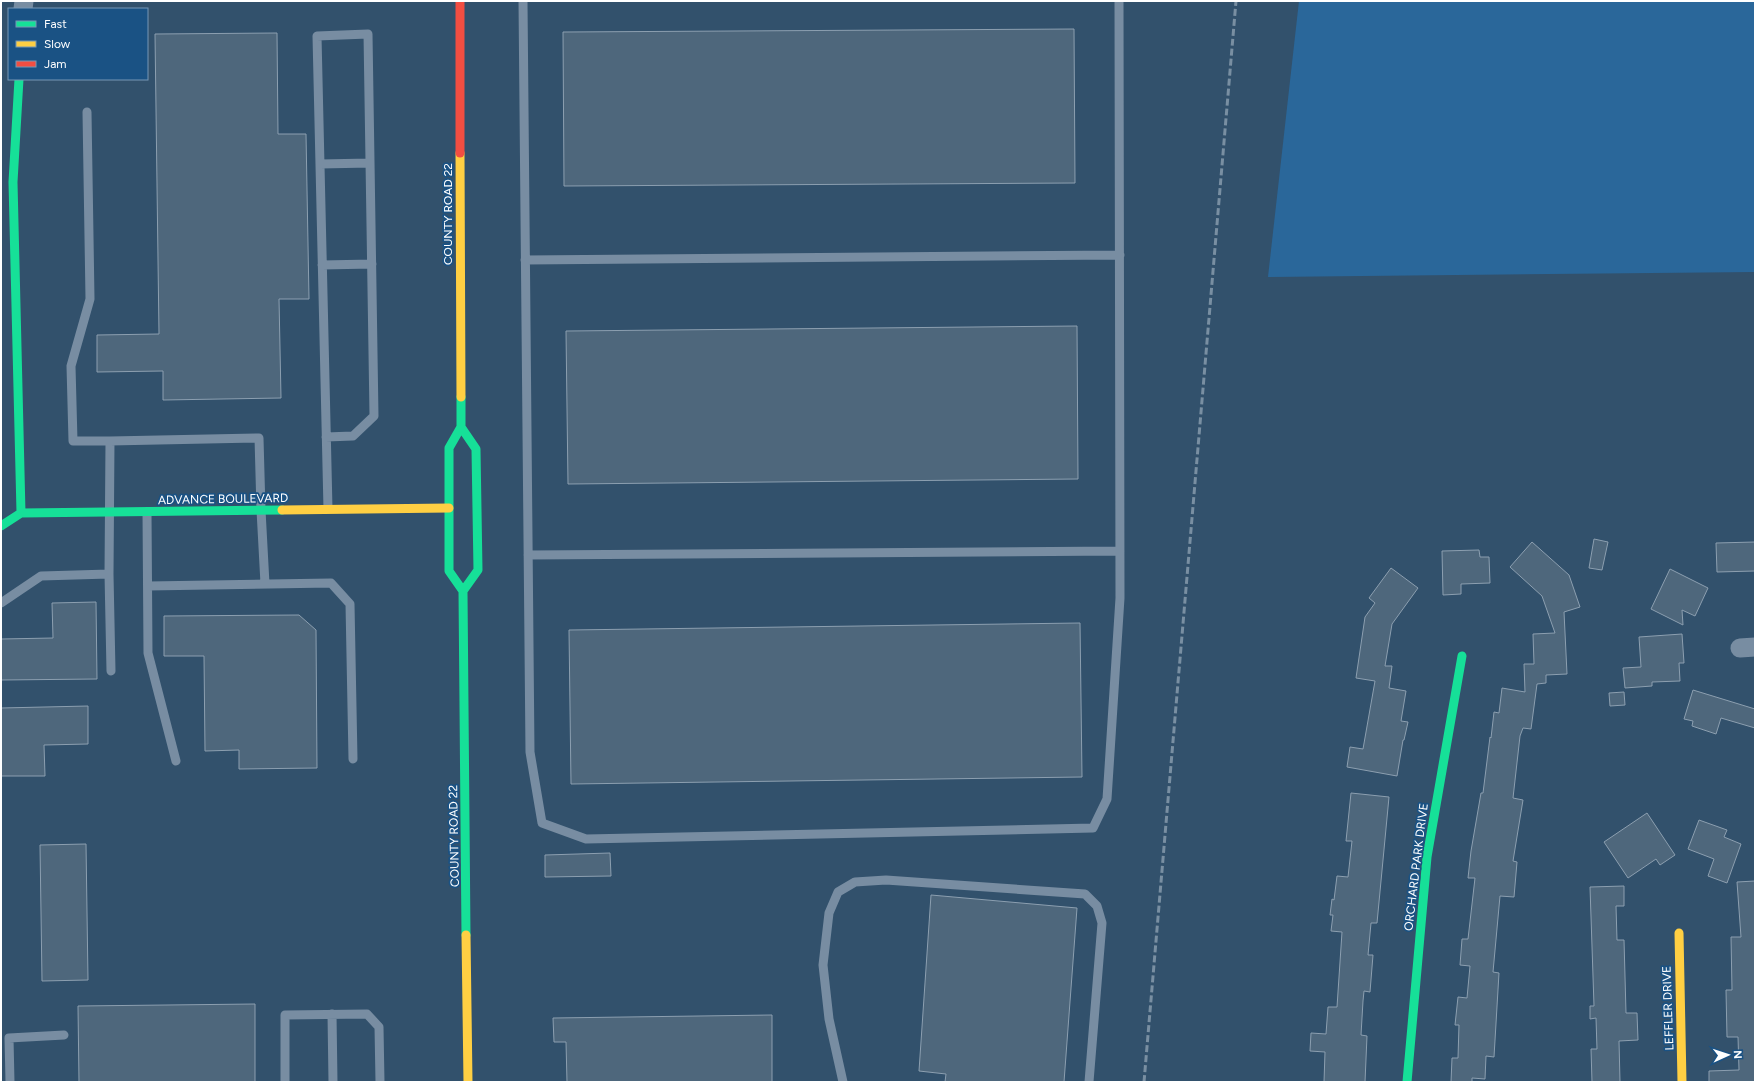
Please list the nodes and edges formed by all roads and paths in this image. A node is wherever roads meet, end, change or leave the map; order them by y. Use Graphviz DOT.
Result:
graph roads {
  1 [pos="460,1"];
  2 [pos="523,1"];
  3 [pos="1120,1"];
  4 [pos="19,80"];
  5 [pos="87,112"];
  6 [pos="370,163"];
  7 [pos="320,164"];
  8 [pos="1120,254"];
  9 [pos="525,260"];
  10 [pos="372,264"];
  11 [pos="322,265"];
  12 [pos="461,427"];
  13 [pos="326,437"];
  14 [pos="110,441"];
  15 [pos="449,508"];
  16 [pos="328,509"];
  17 [pos="261,510"];
  18 [pos="110,512"];
  19 [pos="147,512"];
  20 [pos="21,513"];
  21 [pos="1,526"];
  22 [pos="1120,551"];
  23 [pos="528,556"];
  24 [pos="109,574"];
  25 [pos="265,584"];
  26 [pos="148,586"];
  27 [pos="463,591"];
  28 [pos="1,603"];
  29 [pos="1462,656"];
  30 [pos="111,671"];
  31 [pos="353,759"];
  32 [pos="176,761"];
  33 [pos="1679,933"];
  34 [pos="332,1014"];
  35 [pos="64,1036"];
  36 [pos="10,1082"];
  37 [pos="285,1082"];
  38 [pos="333,1082"];
  39 [pos="380,1082"];
  40 [pos="468,1082"];
  41 [pos="843,1082"];
  42 [pos="1089,1082"];
  43 [pos="1407,1082"];
  44 [pos="1682,1082"];
  1 -- 12 [label="street, COUNTY ROAD 22"];
  2 -- 9 [label="lane"];
  3 -- 8 [label="lane"];
  4 -- 20 [label="street"];
  5 -- 14 [label="lane"];
  6 -- 7 [label="lane"];
  6 -- 7 [label="lane"];
  6 -- 10 [label="lane"];
  7 -- 11 [label="lane"];
  8 -- 9 [label="lane"];
  8 -- 22 [label="lane"];
  9 -- 23 [label="lane"];
  10 -- 11 [label="lane"];
  10 -- 13 [label="lane"];
  11 -- 13 [label="lane"];
  12 -- 15 [label="street, COUNTY ROAD 22"];
  12 -- 27 [label="street"];
  13 -- 16 [label="lane"];
  14 -- 17 [label="lane"];
  14 -- 18 [label="lane"];
  15 -- 16 [label="street, ADVANCE BOULEVARD"];
  15 -- 27 [label="street, COUNTY ROAD 22"];
  16 -- 17 [label="street, ADVANCE BOULEVARD"];
  17 -- 19 [label="street, ADVANCE BOULEVARD"];
  17 -- 25 [label="lane"];
  18 -- 19 [label="street, ADVANCE BOULEVARD"];
  18 -- 20 [label="street, ADVANCE BOULEVARD"];
  18 -- 24 [label="lane"];
  19 -- 26 [label="lane"];
  20 -- 21 [label="street"];
  22 -- 23 [label="lane"];
  22 -- 23 [label="lane"];
  24 -- 28 [label="lane"];
  24 -- 30 [label="lane"];
  25 -- 26 [label="lane"];
  25 -- 31 [label="lane"];
  26 -- 32 [label="lane"];
  27 -- 40 [label="street, COUNTY ROAD 22"];
  29 -- 43 [label="street, ORCHARD PARK DRIVE"];
  33 -- 44 [label="street, LEFFLER DRIVE"];
  34 -- 37 [label="lane"];
  34 -- 38 [label="lane"];
  34 -- 39 [label="lane"];
  35 -- 36 [label="lane"];
  41 -- 42 [label="lane"];
}
